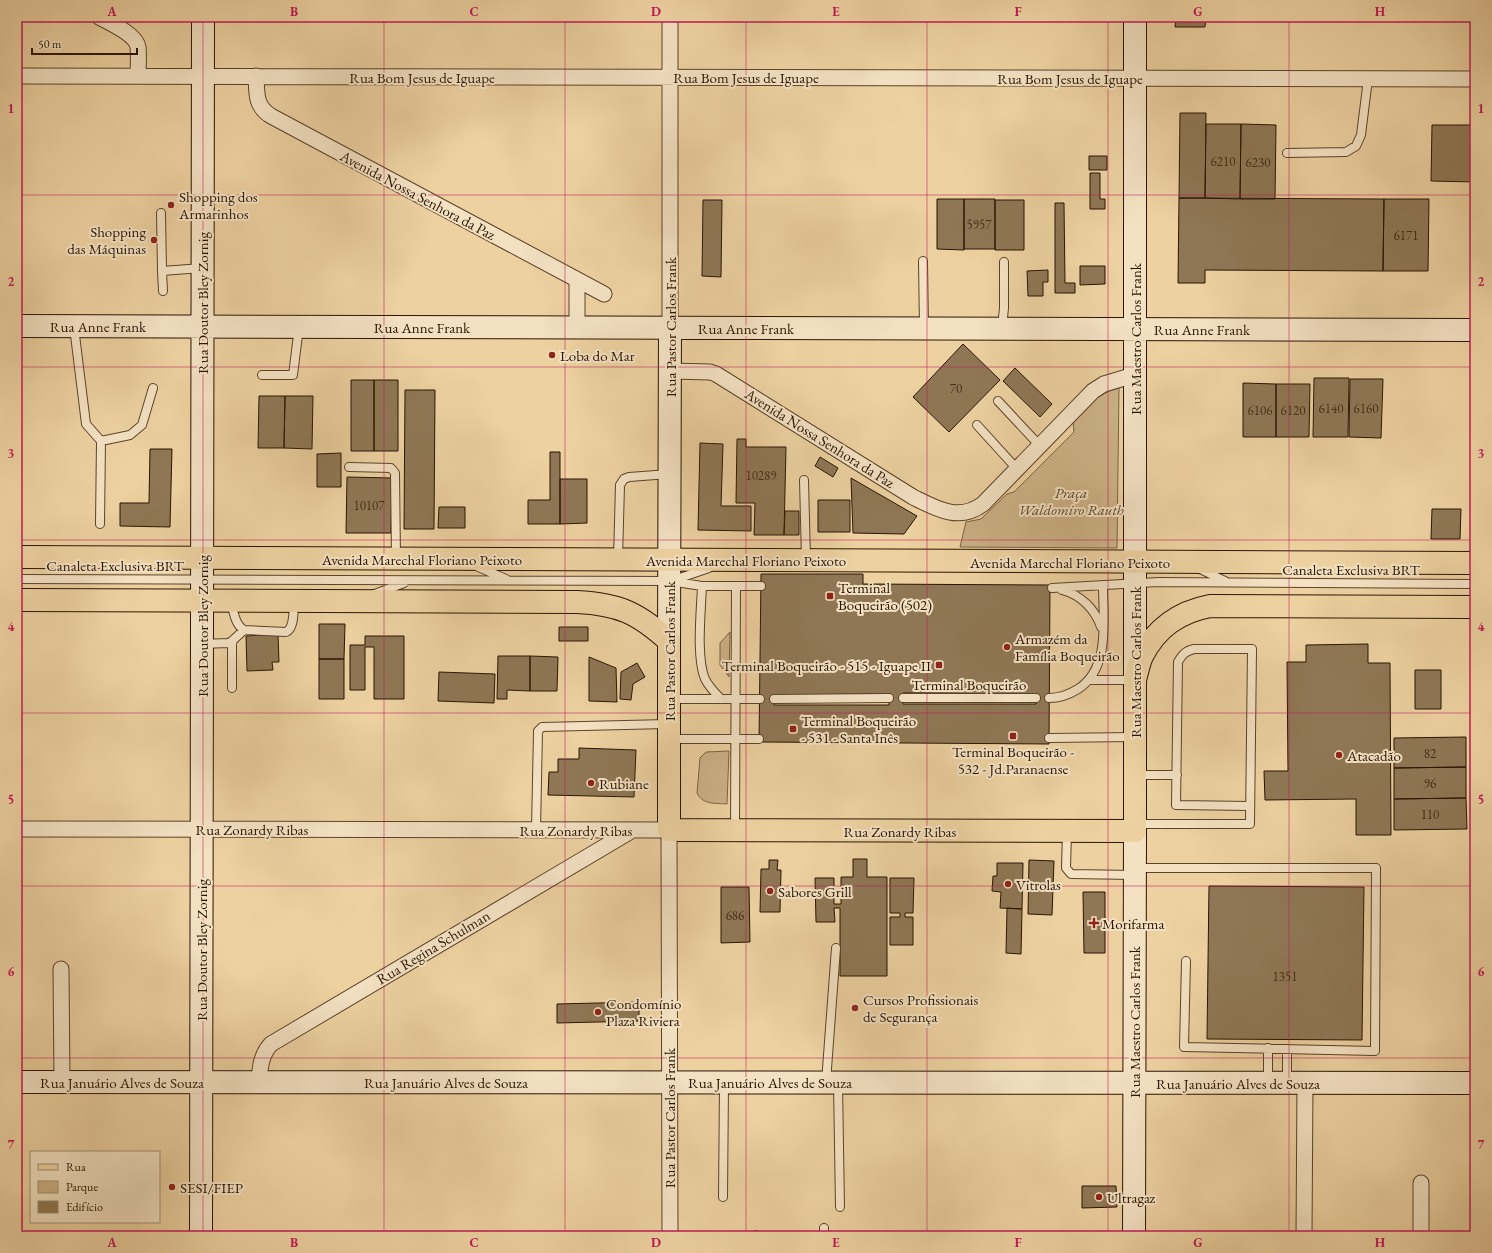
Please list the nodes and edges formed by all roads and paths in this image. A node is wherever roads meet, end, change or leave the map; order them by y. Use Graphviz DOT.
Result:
graph roads {
  1 [pos="99,17"];
  2 [pos="203,17"];
  3 [pos="670,17"];
  4 [pos="1136,17"];
  5 [pos="17,76"];
  6 [pos="138,76"];
  7 [pos="203,76"];
  8 [pos="256,76"];
  9 [pos="670,77"];
  10 [pos="1135,78"];
  11 [pos="1368,79"];
  12 [pos="1475,79"];
  13 [pos="1288,153"];
  14 [pos="161,213"];
  15 [pos="923,261"];
  16 [pos="1004,262"];
  17 [pos="202,268"];
  18 [pos="162,271"];
  19 [pos="577,280"];
  20 [pos="163,291"];
  21 [pos="604,294"];
  22 [pos="17,326"];
  23 [pos="74,326"];
  24 [pos="202,327"];
  25 [pos="299,327"];
  26 [pos="577,328"];
  27 [pos="670,328"];
  28 [pos="924,328"];
  29 [pos="1002,329"];
  30 [pos="1134,329"];
  31 [pos="1475,330"];
  32 [pos="670,371"];
  33 [pos="262,375"];
  34 [pos="1134,375"];
  35 [pos="153,388"];
  36 [pos="998,401"];
  37 [pos="977,425"];
  38 [pos="101,441"];
  39 [pos="1040,446"];
  40 [pos="349,467"];
  41 [pos="1017,469"];
  42 [pos="670,474"];
  43 [pos="804,480"];
  44 [pos="100,524"];
  45 [pos="17,557"];
  46 [pos="202,558"];
  47 [pos="396,559"];
  48 [pos="449,559"];
  49 [pos="618,560"];
  50 [pos="806,560"];
  51 [pos="1185,562"];
  52 [pos="1475,563"];
  53 [pos="669,570"];
  54 [pos="1134,572"];
  55 [pos="17,579"];
  56 [pos="202,579"];
  57 [pos="412,580"];
  58 [pos="510,580"];
  59 [pos="1228,583"];
  60 [pos="1475,584"];
  61 [pos="1103,585"];
  62 [pos="702,586"];
  63 [pos="736,586"];
  64 [pos="761,586"];
  65 [pos="17,600"];
  66 [pos="202,601"];
  67 [pos="230,601"];
  68 [pos="295,601"];
  69 [pos="358,601"];
  70 [pos="1475,607"];
  71 [pos="244,630"];
  72 [pos="1103,636"];
  73 [pos="669,640"];
  74 [pos="232,641"];
  75 [pos="202,644"];
  76 [pos="1089,680"];
  77 [pos="1135,680"];
  78 [pos="232,688"];
  79 [pos="736,698"];
  80 [pos="760,698"];
  81 [pos="774,698"];
  82 [pos="889,698"];
  83 [pos="903,698"];
  84 [pos="1036,698"];
  85 [pos="1049,698"];
  86 [pos="669,699"];
  87 [pos="721,699"];
  88 [pos="669,732"];
  89 [pos="1135,737"];
  90 [pos="1049,738"];
  91 [pos="735,739"];
  92 [pos="759,739"];
  93 [pos="1135,775"];
  94 [pos="1176,775"];
  95 [pos="1250,806"];
  96 [pos="1135,827"];
  97 [pos="17,829"];
  98 [pos="201,829"];
  99 [pos="536,830"];
  100 [pos="631,830"];
  101 [pos="669,830"];
  102 [pos="735,830"];
  103 [pos="1068,831"];
  104 [pos="1135,871"];
  105 [pos="836,948"];
  106 [pos="1186,962"];
  107 [pos="61,969"];
  108 [pos="1268,1048"];
  109 [pos="1287,1049"];
  110 [pos="17,1082"];
  111 [pos="62,1082"];
  112 [pos="201,1082"];
  113 [pos="258,1082"];
  114 [pos="670,1082"];
  115 [pos="724,1082"];
  116 [pos="832,1082"];
  117 [pos="1134,1083"];
  118 [pos="1287,1083"];
  119 [pos="1475,1083"];
  120 [pos="1421,1183"];
  121 [pos="723,1197"];
  122 [pos="840,1207"];
  123 [pos="201,1236"];
  124 [pos="670,1236"];
  125 [pos="1134,1236"];
  126 [pos="1304,1236"];
  127 [pos="1421,1236"];
  1 -- 6 [label="street"];
  2 -- 7 [label="street, Rua Doutor Bley Zornig"];
  3 -- 9 [label="street, Rua Pastor Carlos Frank"];
  4 -- 10 [label="street, Rua Maestro Carlos Frank"];
  5 -- 6 [label="street, Rua Bom Jesus de Iguape"];
  6 -- 7 [label="street, Rua Bom Jesus de Iguape"];
  7 -- 8 [label="street, Rua Bom Jesus de Iguape"];
  7 -- 17 [label="street, Rua Doutor Bley Zornig"];
  8 -- 9 [label="street, Rua Bom Jesus de Iguape"];
  8 -- 19 [label="street, Avenida Nossa Senhora da Paz"];
  9 -- 10 [label="street, Rua Bom Jesus de Iguape"];
  9 -- 27 [label="street, Rua Pastor Carlos Frank"];
  10 -- 11 [label="street, Rua Bom Jesus de Iguape"];
  10 -- 30 [label="street, Rua Maestro Carlos Frank"];
  11 -- 12 [label="street, Rua Bom Jesus de Iguape"];
  11 -- 13 [label="lane"];
  14 -- 18 [label="lane"];
  15 -- 28 [label="lane"];
  16 -- 29 [label="lane"];
  17 -- 18 [label="lane"];
  17 -- 24 [label="street, Rua Doutor Bley Zornig"];
  18 -- 20 [label="lane"];
  19 -- 21 [label="street, Avenida Nossa Senhora da Paz"];
  19 -- 26 [label="street"];
  22 -- 23 [label="street, Rua Anne Frank"];
  23 -- 24 [label="street, Rua Anne Frank"];
  23 -- 38 [label="lane"];
  24 -- 25 [label="street, Rua Anne Frank"];
  24 -- 46 [label="street, Rua Doutor Bley Zornig"];
  25 -- 26 [label="street, Rua Anne Frank"];
  25 -- 33 [label="lane"];
  26 -- 27 [label="street, Rua Anne Frank"];
  27 -- 28 [label="street, Rua Anne Frank"];
  27 -- 32 [label="street, Rua Pastor Carlos Frank"];
  28 -- 29 [label="street, Rua Anne Frank"];
  29 -- 30 [label="street, Rua Anne Frank"];
  30 -- 31 [label="street, Rua Anne Frank"];
  30 -- 34 [label="street, Rua Maestro Carlos Frank"];
  32 -- 41 [label="street, Avenida Nossa Senhora da Paz"];
  32 -- 42 [label="street, Rua Pastor Carlos Frank"];
  34 -- 39 [label="street"];
  34 -- 54 [label="street, Rua Maestro Carlos Frank"];
  35 -- 38 [label="lane"];
  36 -- 39 [label="lane"];
  37 -- 41 [label="lane"];
  38 -- 44 [label="lane"];
  39 -- 41 [label="street"];
  40 -- 47 [label="lane"];
  42 -- 49 [label="lane"];
  42 -- 53 [label="street, Rua Pastor Carlos Frank"];
  43 -- 50 [label="lane"];
  45 -- 46 [label="main road, Avenida Marechal Floriano Peixoto"];
  46 -- 47 [label="main road, Avenida Marechal Floriano Peixoto"];
  46 -- 56 [label="street, Rua Doutor Bley Zornig"];
  47 -- 48 [label="main road, Avenida Marechal Floriano Peixoto"];
  48 -- 49 [label="main road, Avenida Marechal Floriano Peixoto"];
  48 -- 58 [label="lane"];
  49 -- 53 [label="main road, Avenida Marechal Floriano Peixoto"];
  50 -- 53 [label="main road, Avenida Marechal Floriano Peixoto"];
  50 -- 54 [label="main road, Avenida Marechal Floriano Peixoto"];
  51 -- 52 [label="main road, Avenida Marechal Floriano Peixoto"];
  51 -- 54 [label="main road, Avenida Marechal Floriano Peixoto"];
  51 -- 59 [label="lane, Canaleta Exclusiva BRT"];
  53 -- 58 [label="lane, Canaleta Exclusiva BRT"];
  53 -- 62 [label="lane, Canaleta Exclusiva BRT"];
  53 -- 73 [label="street, Rua Pastor Carlos Frank"];
  54 -- 59 [label="lane, Canaleta Exclusiva BRT"];
  54 -- 61 [label="lane, Canaleta Exclusiva BRT"];
  54 -- 77 [label="street, Rua Maestro Carlos Frank"];
  55 -- 56 [label="lane, Canaleta Exclusiva BRT"];
  56 -- 57 [label="lane, Canaleta Exclusiva BRT"];
  56 -- 66 [label="street, Rua Doutor Bley Zornig"];
  57 -- 58 [label="lane, Canaleta Exclusiva BRT"];
  57 -- 69 [label="lane"];
  59 -- 60 [label="lane, Canaleta Exclusiva BRT"];
  61 -- 72 [label="lane"];
  61 -- 72 [label="lane, Canaleta Exclusiva BRT"];
  62 -- 63 [label="lane, Canaleta Exclusiva BRT"];
  62 -- 87 [label="lane"];
  63 -- 64 [label="lane"];
  63 -- 79 [label="lane"];
  65 -- 66 [label="main road"];
  66 -- 67 [label="main road"];
  66 -- 75 [label="street, Rua Doutor Bley Zornig"];
  67 -- 68 [label="main road"];
  67 -- 71 [label="lane"];
  68 -- 69 [label="main road"];
  68 -- 71 [label="lane"];
  69 -- 73 [label="main road"];
  70 -- 77 [label="main road"];
  71 -- 74 [label="lane"];
  72 -- 76 [label="lane"];
  73 -- 86 [label="main road, Rua Pastor Carlos Frank"];
  74 -- 75 [label="lane"];
  74 -- 78 [label="lane"];
  75 -- 98 [label="street, Rua Doutor Bley Zornig"];
  76 -- 77 [label="lane"];
  76 -- 85 [label="lane"];
  77 -- 89 [label="main road, Rua Maestro Carlos Frank"];
  79 -- 80 [label="lane"];
  79 -- 87 [label="lane"];
  79 -- 91 [label="lane"];
  81 -- 82 [label="lane"];
  83 -- 84 [label="lane, Terminal Boqueirão"];
  86 -- 87 [label="lane"];
  86 -- 88 [label="main road, Rua Pastor Carlos Frank"];
  88 -- 91 [label="lane"];
  88 -- 99 [label="lane"];
  88 -- 101 [label="main road, Rua Pastor Carlos Frank"];
  89 -- 90 [label="lane"];
  89 -- 93 [label="main road, Rua Maestro Carlos Frank"];
  91 -- 92 [label="lane"];
  91 -- 102 [label="lane"];
  93 -- 94 [label="lane"];
  93 -- 96 [label="main road, Rua Maestro Carlos Frank"];
  94 -- 95 [label="lane"];
  94 -- 95 [label="lane"];
  95 -- 96 [label="lane"];
  96 -- 103 [label="main road, Rua Zonardy Ribas"];
  96 -- 104 [label="street, Rua Maestro Carlos Frank"];
  97 -- 98 [label="street, Rua Zonardy Ribas"];
  98 -- 99 [label="street, Rua Zonardy Ribas"];
  98 -- 112 [label="street, Rua Doutor Bley Zornig"];
  99 -- 100 [label="street, Rua Zonardy Ribas"];
  100 -- 101 [label="street, Rua Zonardy Ribas"];
  100 -- 113 [label="street, Rua Regina Schulman"];
  101 -- 102 [label="main road, Rua Zonardy Ribas"];
  101 -- 114 [label="street, Rua Pastor Carlos Frank"];
  102 -- 103 [label="main road, Rua Zonardy Ribas"];
  103 -- 104 [label="lane"];
  104 -- 109 [label="lane"];
  104 -- 117 [label="street, Rua Maestro Carlos Frank"];
  105 -- 116 [label="lane"];
  106 -- 108 [label="lane"];
  107 -- 111 [label="street"];
  108 -- 109 [label="lane"];
  108 -- 118 [label="lane"];
  109 -- 118 [label="lane"];
  110 -- 111 [label="street, Rua Januário Alves de Souza"];
  111 -- 112 [label="street, Rua Januário Alves de Souza"];
  112 -- 113 [label="street, Rua Januário Alves de Souza"];
  112 -- 123 [label="street, Rua Doutor Bley Zornig"];
  113 -- 114 [label="street, Rua Januário Alves de Souza"];
  114 -- 115 [label="street, Rua Januário Alves de Souza"];
  114 -- 124 [label="street, Rua Pastor Carlos Frank"];
  115 -- 116 [label="street, Rua Januário Alves de Souza"];
  115 -- 121 [label="lane"];
  116 -- 117 [label="street, Rua Januário Alves de Souza"];
  116 -- 122 [label="lane"];
  117 -- 118 [label="street, Rua Januário Alves de Souza"];
  117 -- 125 [label="street, Rua Maestro Carlos Frank"];
  118 -- 119 [label="street, Rua Januário Alves de Souza"];
  118 -- 126 [label="street"];
  120 -- 127 [label="street"];
}
